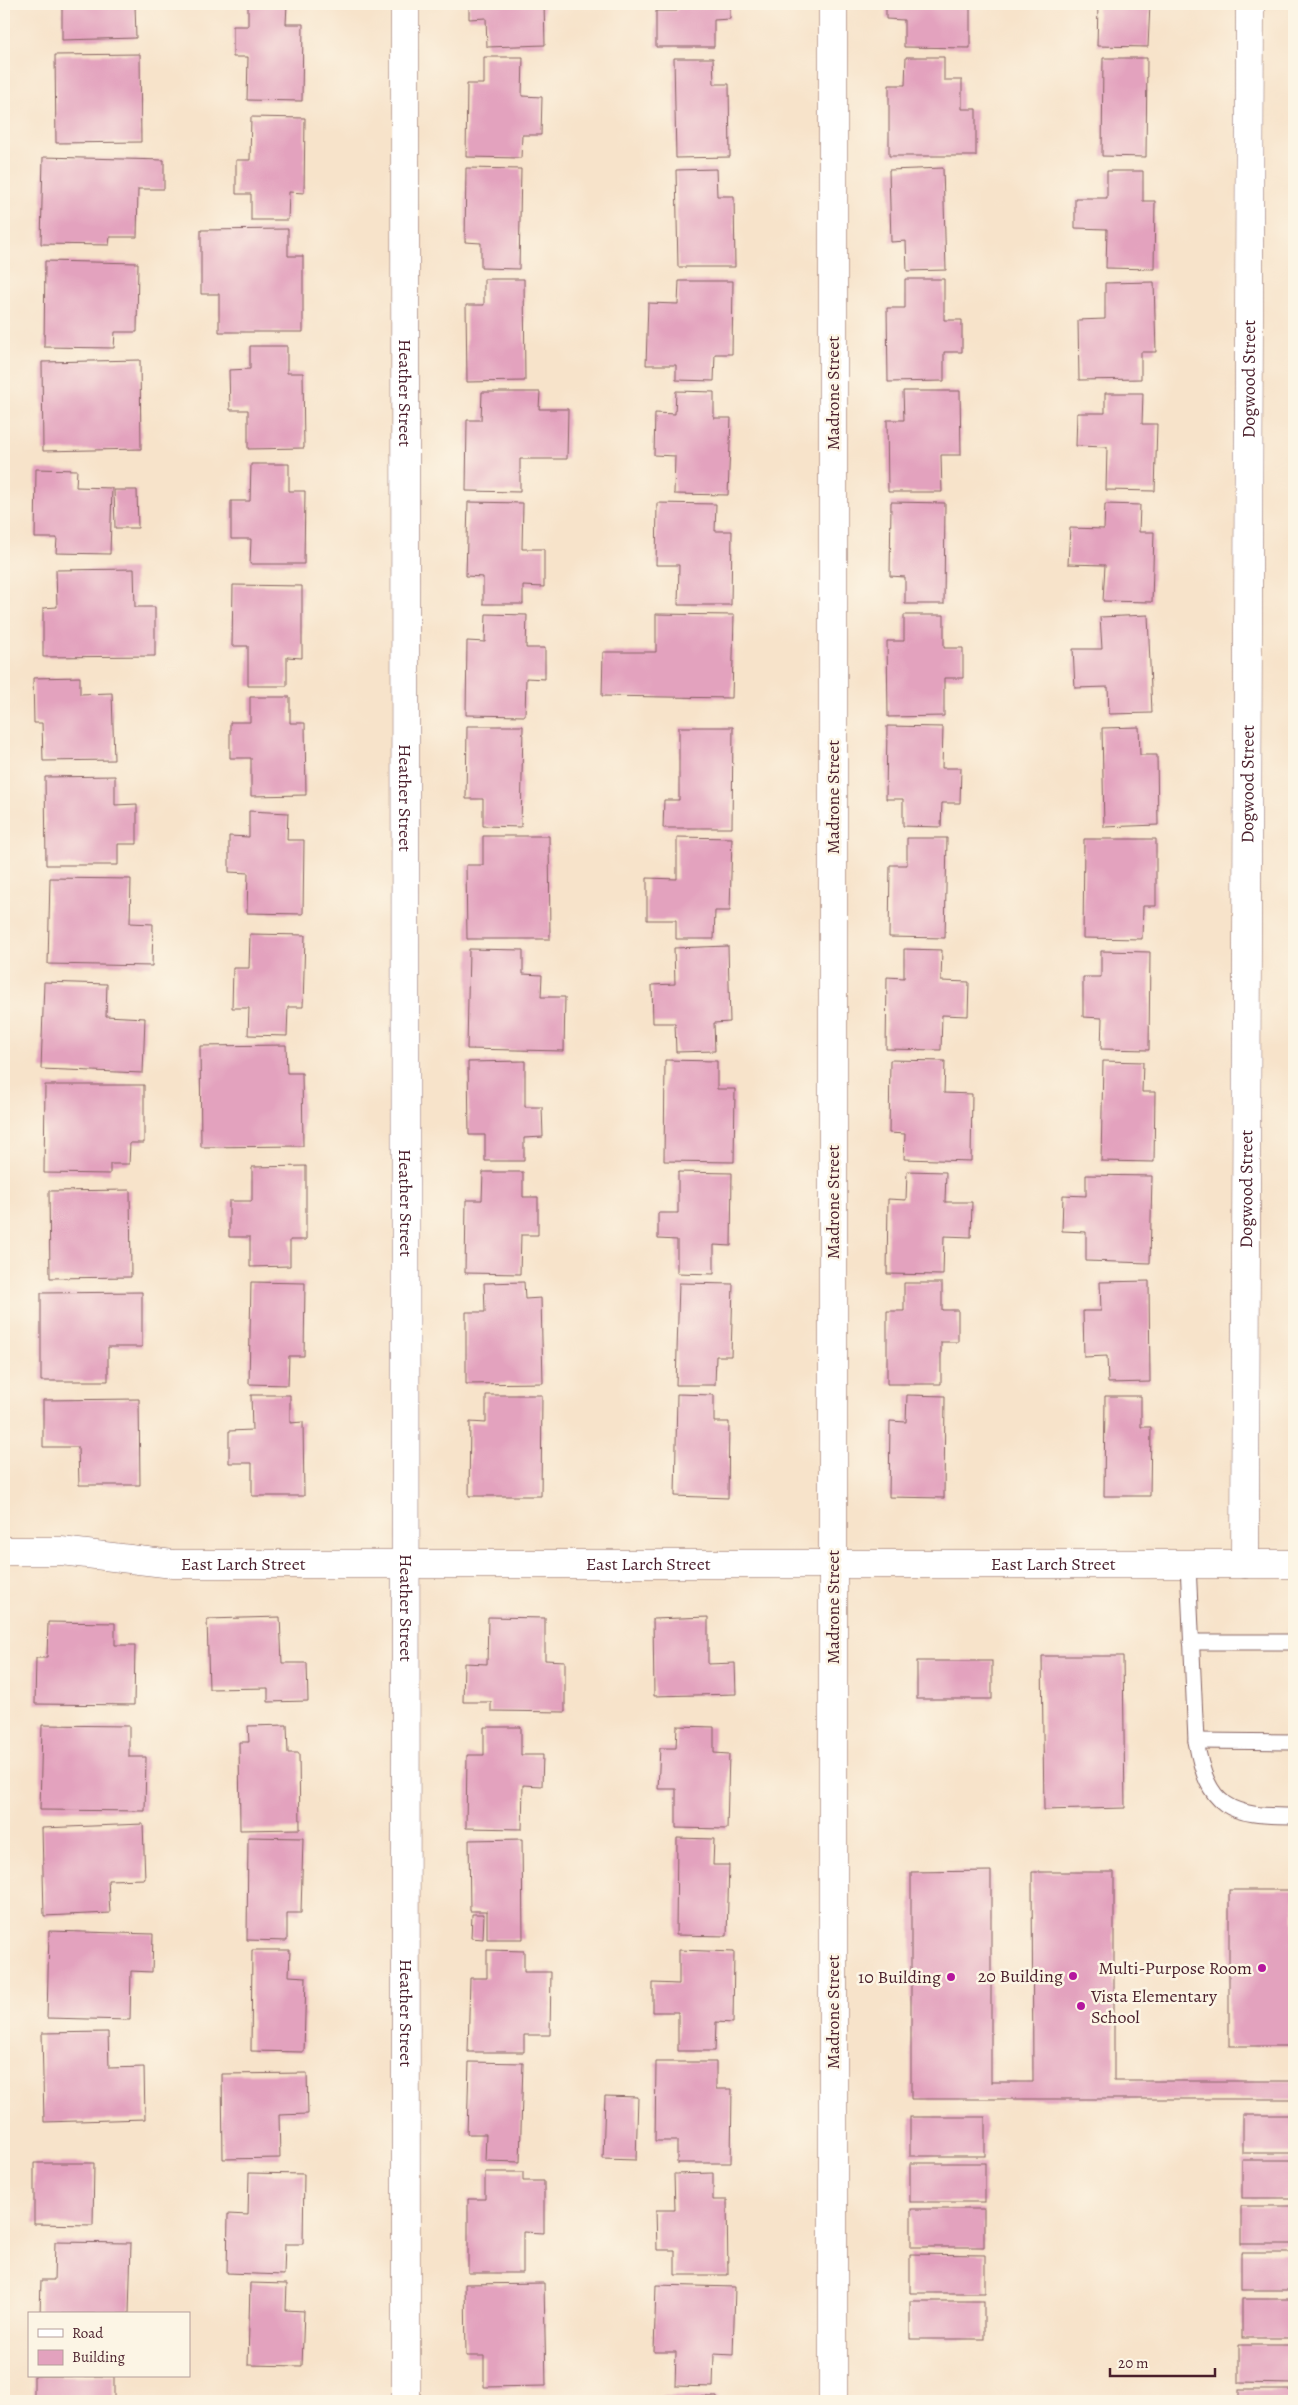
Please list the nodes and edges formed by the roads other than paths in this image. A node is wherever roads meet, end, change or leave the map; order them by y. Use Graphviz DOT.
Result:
graph roads {
  1 [pos="406,4"];
  2 [pos="833,4"];
  3 [pos="1250,4"];
  4 [pos="4,1551"];
  5 [pos="406,1564"];
  6 [pos="833,1564"];
  7 [pos="1188,1564"];
  8 [pos="1245,1564"];
  9 [pos="1294,1564"];
  10 [pos="1191,1642"];
  11 [pos="1294,1642"];
  12 [pos="1196,1741"];
  13 [pos="1294,1742"];
  14 [pos="1294,1816"];
  15 [pos="406,2401"];
  16 [pos="833,2401"];
  1 -- 5 [label="street, Heather Street"];
  2 -- 6 [label="street, Madrone Street"];
  3 -- 8 [label="street, Dogwood Street"];
  4 -- 5 [label="street, East Larch Street"];
  5 -- 6 [label="street, East Larch Street"];
  5 -- 15 [label="street, Heather Street"];
  6 -- 7 [label="street, East Larch Street"];
  6 -- 16 [label="street, Madrone Street"];
  7 -- 8 [label="street, East Larch Street"];
  7 -- 10 [label="lane"];
  8 -- 9 [label="street, East Larch Street"];
  10 -- 11 [label="lane"];
  10 -- 12 [label="lane"];
  12 -- 13 [label="lane"];
  12 -- 14 [label="lane"];
}
